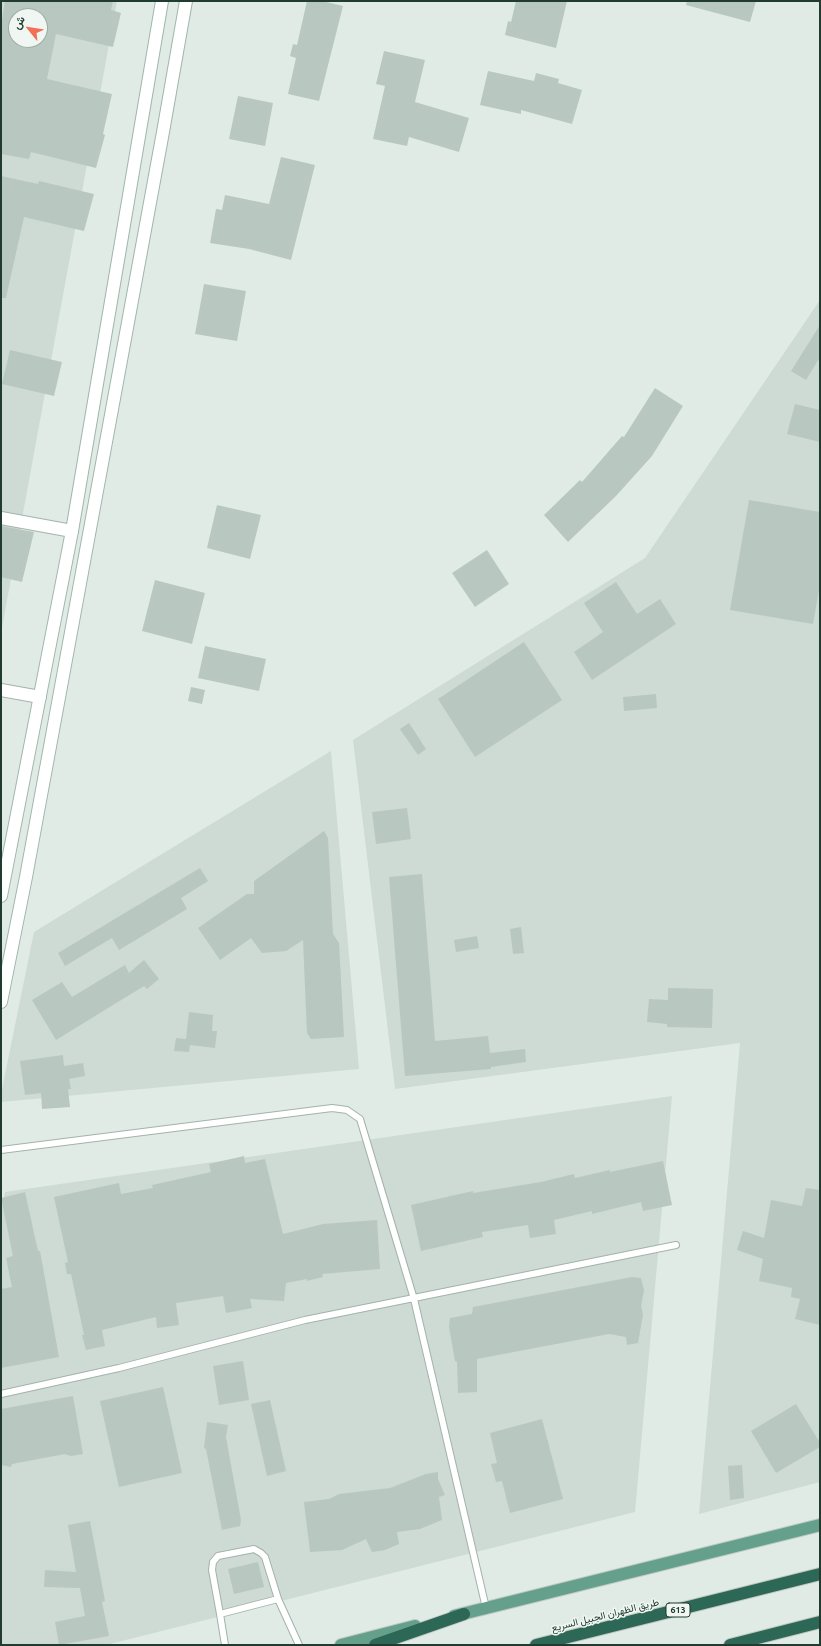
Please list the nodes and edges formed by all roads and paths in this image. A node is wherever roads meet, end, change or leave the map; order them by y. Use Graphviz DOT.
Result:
graph roads {
  1 [pos="162,1"];
  2 [pos="186,1"];
  3 [pos="1,518"];
  4 [pos="72,531"];
  5 [pos="1,690"];
  6 [pos="40,697"];
  7 [pos="5,853"];
  8 [pos="1,896"];
  9 [pos="1,1002"];
  10 [pos="1,1150"];
  11 [pos="676,1245"];
  12 [pos="414,1299"];
  13 [pos="1,1394"];
  14 [pos="817,1525"];
  15 [pos="820,1574"];
  16 [pos="278,1599"];
  17 [pos="486,1608"];
  18 [pos="220,1614"];
  19 [pos="464,1614"];
  20 [pos="820,1622"];
  21 [pos="225,1645"];
  22 [pos="299,1645"];
  23 [pos="341,1645"];
  24 [pos="375,1645"];
  25 [pos="536,1645"];
  26 [pos="730,1645"];
  1 -- 4 [label="street"];
  2 -- 9 [label="street"];
  3 -- 4 [label="street"];
  4 -- 6 [label="street"];
  5 -- 6 [label="street"];
  6 -- 7 [label="street"];
  7 -- 8 [label="street"];
  10 -- 12 [label="lane"];
  11 -- 12 [label="lane"];
  12 -- 13 [label="lane"];
  12 -- 17 [label="lane"];
  14 -- 17 [label="main road"];
  15 -- 25 [label="highway, طريق الظهران الجبيل السريع / 613"];
  16 -- 18 [label="lane"];
  16 -- 18 [label="lane"];
  16 -- 22 [label="lane"];
  17 -- 19 [label="main road"];
  18 -- 21 [label="lane"];
  19 -- 23 [label="main road"];
  19 -- 24 [label="highway"];
  20 -- 26 [label="highway"];
}
